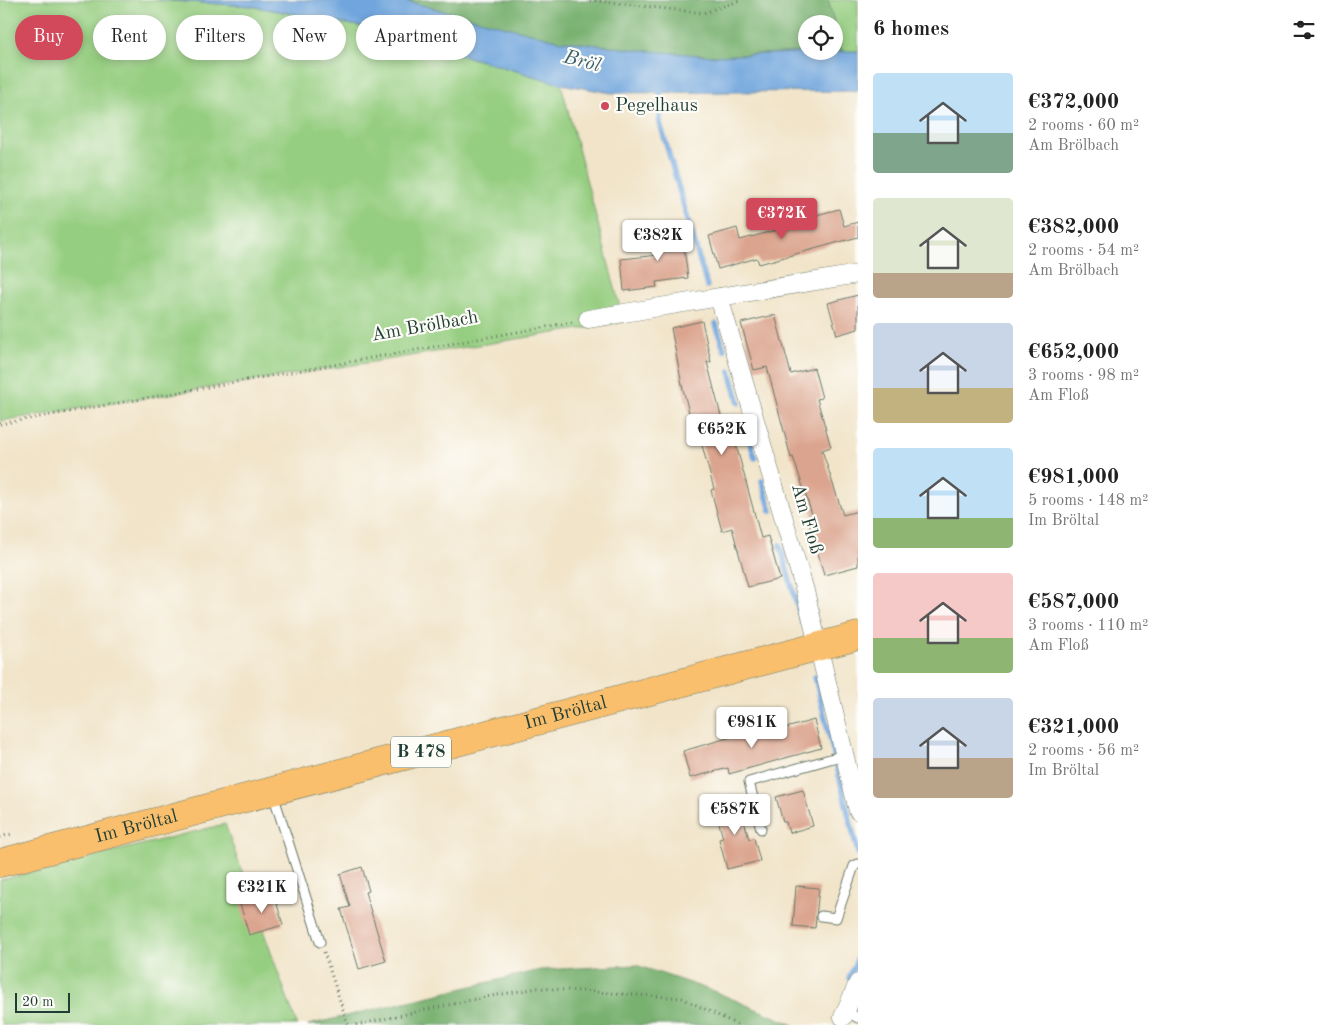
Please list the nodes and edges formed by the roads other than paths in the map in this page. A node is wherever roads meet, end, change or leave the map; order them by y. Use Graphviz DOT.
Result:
graph roads {
  1 [pos="858,274"];
  2 [pos="719,297"];
  3 [pos="588,319"];
  4 [pos="858,636"];
  5 [pos="818,646"];
  6 [pos="844,761"];
  7 [pos="272,791"];
  8 [pos="858,811"];
  9 [pos="761,828"];
  10 [pos="0,863"];
  11 [pos="858,864"];
  12 [pos="821,916"];
  13 [pos="320,942"];
  14 [pos="858,983"];
  15 [pos="849,1015"];
  1 -- 2 [label="street"];
  2 -- 3 [label="street"];
  2 -- 5 [label="street, Am Floß"];
  4 -- 5 [label="main road, Im Bröltal / B 478"];
  5 -- 6 [label="street, Am Floß"];
  5 -- 7 [label="main road, Im Bröltal / B 478"];
  6 -- 8 [label="street, Am Floß"];
  6 -- 9 [label="lane"];
  7 -- 10 [label="main road, Im Bröltal / B 478"];
  7 -- 13 [label="lane"];
  11 -- 12 [label="lane"];
  14 -- 15 [label="street"];
}
